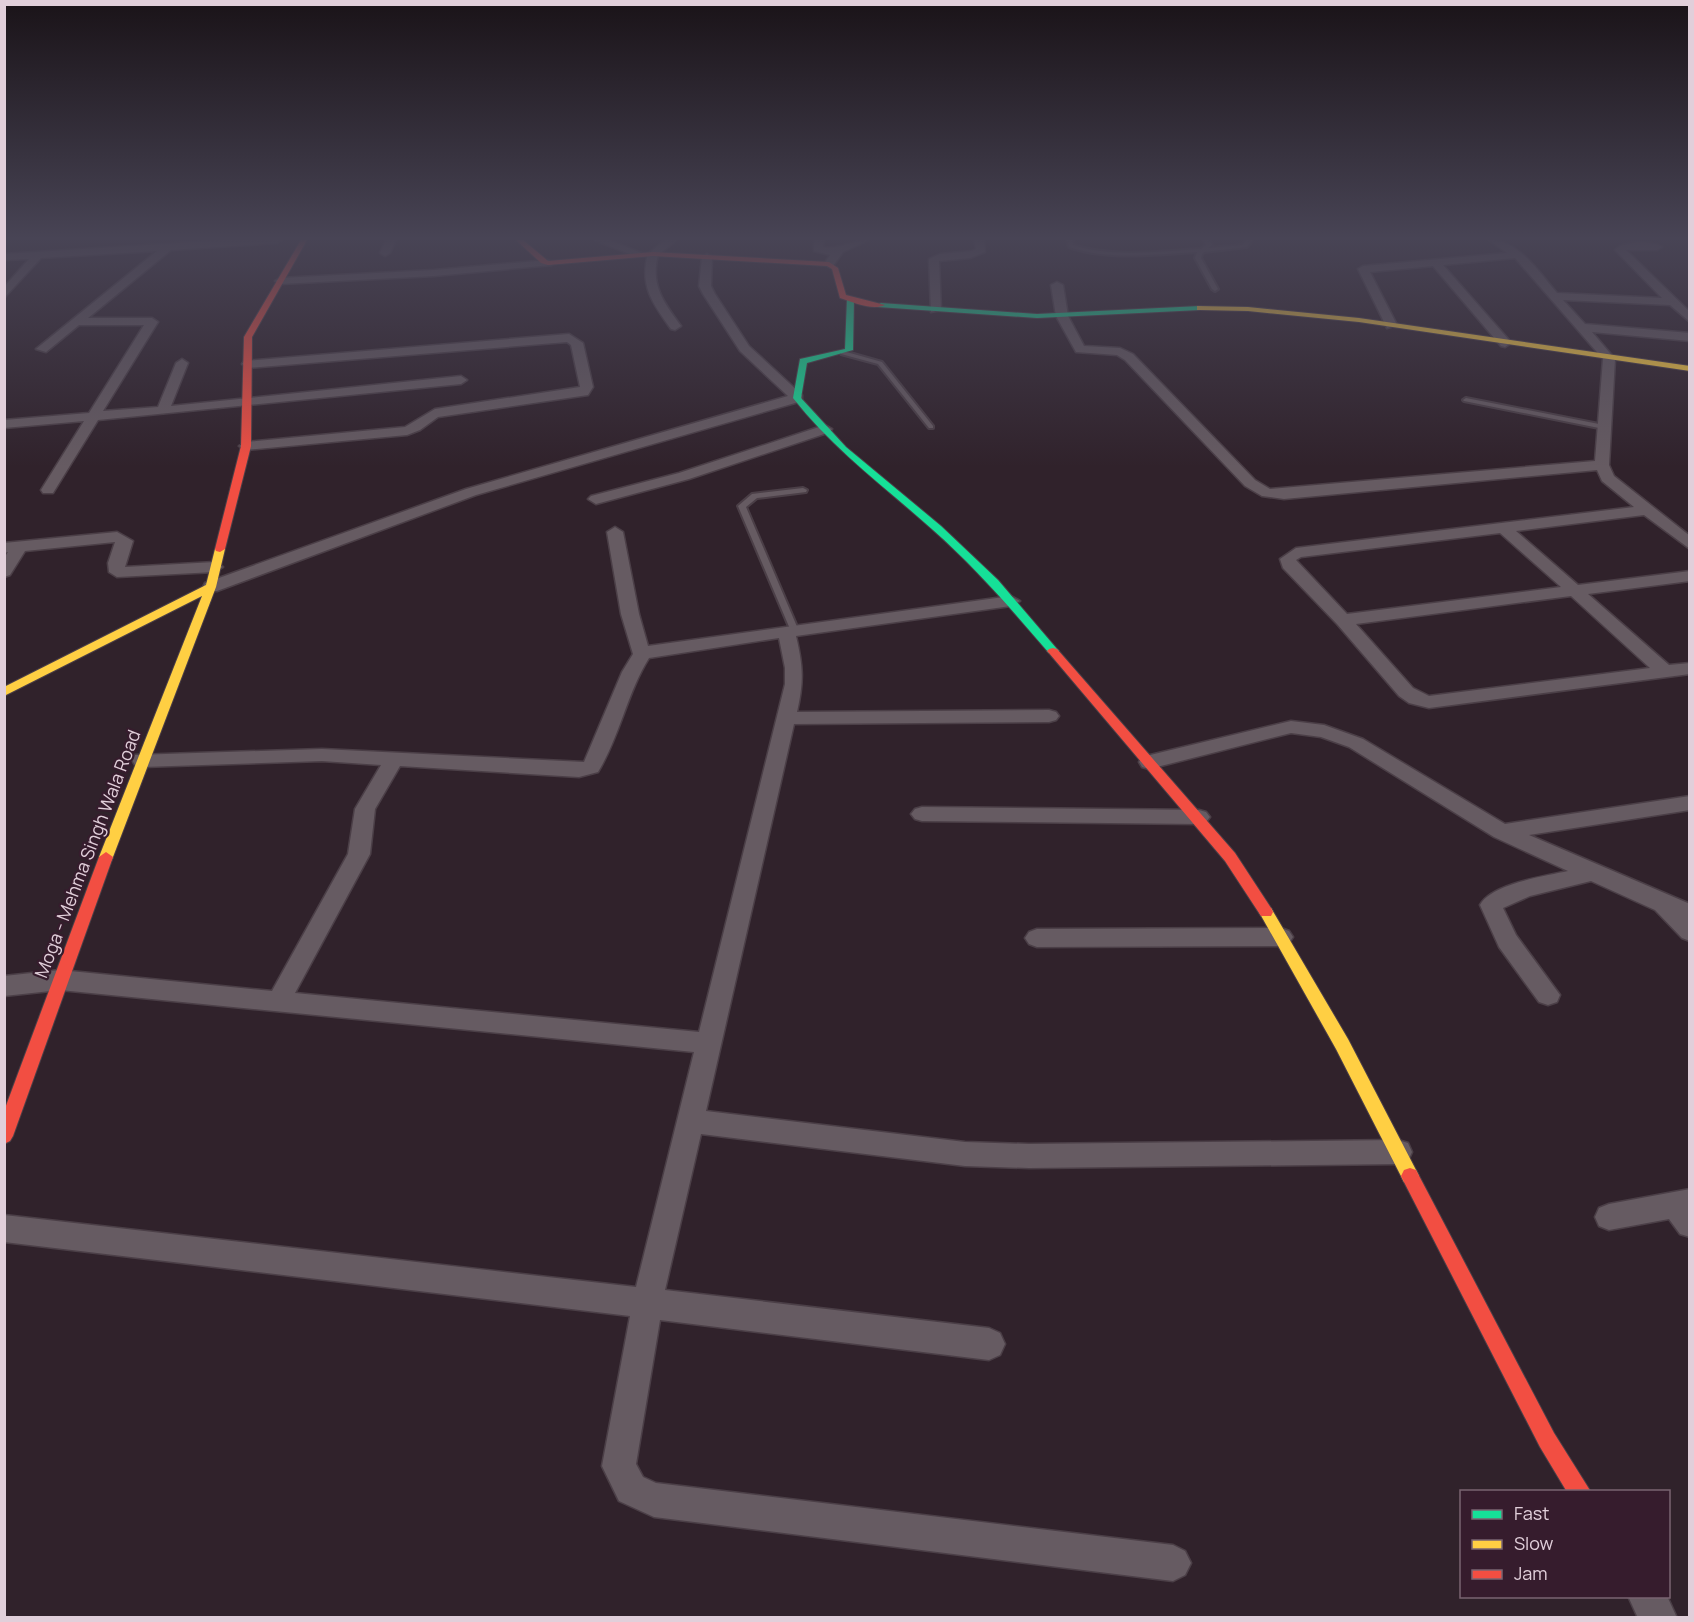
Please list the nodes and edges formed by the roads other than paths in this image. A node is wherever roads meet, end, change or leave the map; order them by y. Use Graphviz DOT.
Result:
graph roads {
  1 [pos="84,316"];
  2 [pos="260,316"];
  3 [pos="668,316"];
  4 [pos="723,316"];
  5 [pos="850,316"];
  6 [pos="1040,316"];
  7 [pos="1062,316"];
  8 [pos="1069,316"];
  9 [pos="1306,316"];
  10 [pos="1386,316"];
  11 [pos="1481,316"];
  12 [pos="1570,316"];
  13 [pos="78,321"];
  14 [pos="1391,325"];
  15 [pos="675,326"];
  16 [pos="1580,327"];
  17 [pos="1689,337"];
  18 [pos="1505,343"];
  19 [pos="42,349"];
  20 [pos="843,353"];
  21 [pos="1609,359"];
  22 [pos="182,363"];
  23 [pos="248,364"];
  24 [pos="1689,369"];
  25 [pos="461,380"];
  26 [pos="797,398"];
  27 [pos="1466,400"];
  28 [pos="248,403"];
  29 [pos="163,410"];
  30 [pos="95,416"];
  31 [pos="4,424"];
  32 [pos="931,427"];
  33 [pos="1604,427"];
  34 [pos="825,429"];
  35 [pos="246,446"];
  36 [pos="1602,465"];
  37 [pos="48,490"];
  38 [pos="803,490"];
  39 [pos="596,499"];
  40 [pos="1647,510"];
  41 [pos="1503,527"];
  42 [pos="615,532"];
  43 [pos="1689,544"];
  44 [pos="12,547"];
  45 [pos="215,567"];
  46 [pos="4,572"];
  47 [pos="1689,576"];
  48 [pos="211,588"];
  49 [pos="1575,590"];
  50 [pos="1011,601"];
  51 [pos="1343,620"];
  52 [pos="790,630"];
  53 [pos="642,654"];
  54 [pos="1689,668"];
  55 [pos="1665,671"];
  56 [pos="4,692"];
  57 [pos="1048,716"];
  58 [pos="786,718"];
  59 [pos="395,758"];
  60 [pos="142,760"];
  61 [pos="1149,762"];
  62 [pos="1689,803"];
  63 [pos="922,814"];
  64 [pos="1199,817"];
  65 [pos="1502,832"];
  66 [pos="1595,872"];
  67 [pos="1660,903"];
  68 [pos="1689,913"];
  69 [pos="1689,932"];
  70 [pos="1037,938"];
  71 [pos="1281,938"];
  72 [pos="60,980"];
  73 [pos="4,986"];
  74 [pos="1548,995"];
  75 [pos="279,1000"];
  76 [pos="708,1043"];
  77 [pos="692,1121"];
  78 [pos="4,1136"];
  79 [pos="1398,1152"];
  80 [pos="1685,1210"];
  81 [pos="1609,1216"];
  82 [pos="4,1228"];
  83 [pos="647,1304"];
  84 [pos="989,1344"];
  85 [pos="1579,1490"];
  86 [pos="1173,1563"];
  87 [pos="1647,1598"];
  88 [pos="1659,1617"];
  1 -- 13 [label="street"];
  2 -- 23 [label="street, Moga - Mehma Singh Wala Road"];
  3 -- 15 [label="street"];
  4 -- 26 [label="street"];
  5 -- 20 [label="street"];
  6 -- 7 [label="street"];
  7 -- 8 [label="street"];
  7 -- 36 [label="street"];
  9 -- 14 [label="street"];
  10 -- 14 [label="street"];
  11 -- 18 [label="street"];
  12 -- 16 [label="street"];
  13 -- 19 [label="street"];
  13 -- 30 [label="street"];
  14 -- 18 [label="street"];
  16 -- 17 [label="street"];
  16 -- 21 [label="street"];
  18 -- 21 [label="street"];
  20 -- 26 [label="street"];
  20 -- 32 [label="lane"];
  21 -- 24 [label="street"];
  21 -- 33 [label="street"];
  22 -- 29 [label="street"];
  23 -- 28 [label="street, Moga - Mehma Singh Wala Road"];
  23 -- 35 [label="street"];
  25 -- 28 [label="street"];
  26 -- 34 [label="street"];
  26 -- 48 [label="street"];
  27 -- 33 [label="lane"];
  28 -- 29 [label="street"];
  28 -- 35 [label="street, Moga - Mehma Singh Wala Road"];
  29 -- 30 [label="street"];
  30 -- 31 [label="street"];
  30 -- 37 [label="street"];
  33 -- 36 [label="street"];
  34 -- 39 [label="street"];
  34 -- 50 [label="street"];
  35 -- 45 [label="street, Moga - Mehma Singh Wala Road"];
  36 -- 40 [label="street"];
  38 -- 52 [label="lane"];
  40 -- 41 [label="street"];
  40 -- 43 [label="street"];
  41 -- 49 [label="street"];
  41 -- 51 [label="street"];
  42 -- 53 [label="street"];
  44 -- 45 [label="street"];
  44 -- 46 [label="street"];
  45 -- 48 [label="street, Moga - Mehma Singh Wala Road"];
  47 -- 49 [label="street"];
  48 -- 56 [label="street"];
  48 -- 60 [label="street, Moga - Mehma Singh Wala Road"];
  49 -- 51 [label="street"];
  49 -- 55 [label="street"];
  50 -- 52 [label="street"];
  50 -- 61 [label="street"];
  51 -- 55 [label="street"];
  52 -- 53 [label="street"];
  52 -- 58 [label="street"];
  53 -- 59 [label="street"];
  54 -- 55 [label="street"];
  57 -- 58 [label="street"];
  58 -- 76 [label="street"];
  59 -- 60 [label="street"];
  59 -- 75 [label="street"];
  60 -- 72 [label="street, Moga - Mehma Singh Wala Road"];
  61 -- 64 [label="street"];
  61 -- 65 [label="street"];
  62 -- 65 [label="street"];
  63 -- 64 [label="street"];
  64 -- 71 [label="street"];
  65 -- 66 [label="street"];
  66 -- 67 [label="street"];
  66 -- 74 [label="street"];
  67 -- 68 [label="street"];
  67 -- 69 [label="street"];
  70 -- 71 [label="street"];
  71 -- 79 [label="street"];
  72 -- 73 [label="street"];
  72 -- 75 [label="street"];
  72 -- 78 [label="street, Moga - Mehma Singh Wala Road"];
  75 -- 76 [label="street"];
  76 -- 77 [label="street"];
  77 -- 79 [label="street"];
  77 -- 83 [label="street"];
  79 -- 85 [label="street"];
  80 -- 81 [label="street"];
  82 -- 83 [label="street"];
  83 -- 84 [label="street"];
  83 -- 86 [label="street"];
  87 -- 88 [label="street"];
}
